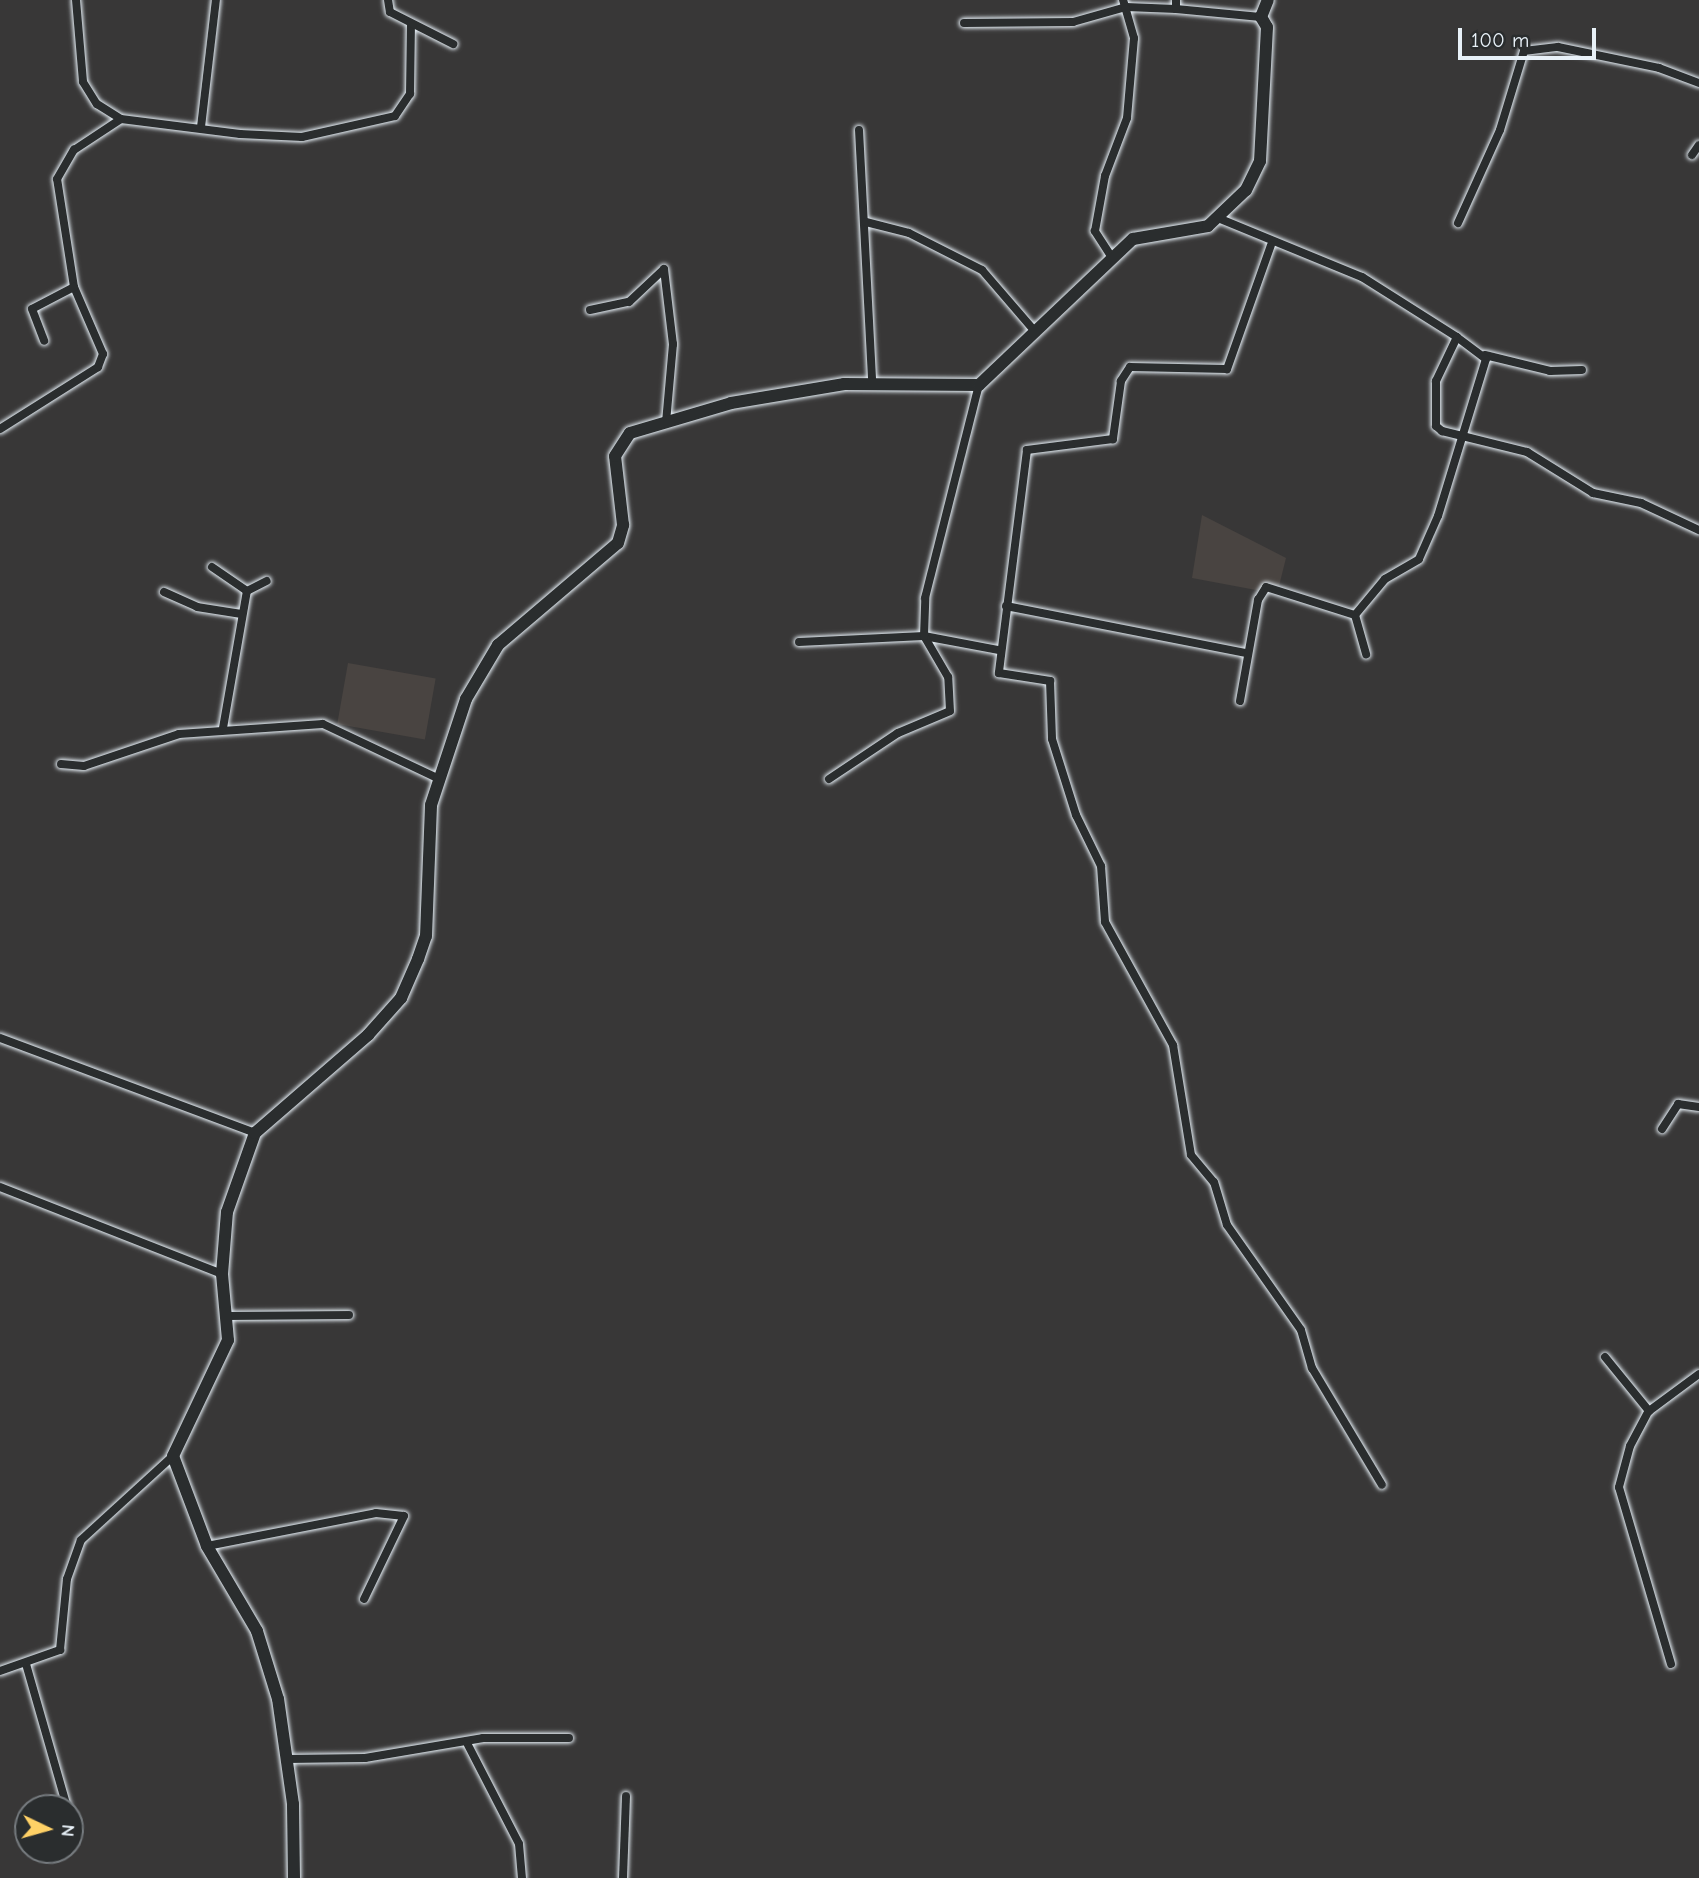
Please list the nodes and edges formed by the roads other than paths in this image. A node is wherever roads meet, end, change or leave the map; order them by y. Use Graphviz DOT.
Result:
graph roads {
  1 [pos="76,0"];
  2 [pos="216,0"];
  3 [pos="388,0"];
  4 [pos="1268,0"];
  5 [pos="1125,3"];
  6 [pos="1176,4"];
  7 [pos="1261,17"];
  8 [pos="964,23"];
  9 [pos="411,24"];
  10 [pos="453,44"];
  11 [pos="1699,83"];
  12 [pos="121,119"];
  13 [pos="201,127"];
  14 [pos="859,130"];
  15 [pos="1699,145"];
  16 [pos="1692,155"];
  17 [pos="1218,218"];
  18 [pos="866,222"];
  19 [pos="1458,223"];
  20 [pos="1271,245"];
  21 [pos="1111,256"];
  22 [pos="74,287"];
  23 [pos="590,310"];
  24 [pos="1033,329"];
  25 [pos="1457,337"];
  26 [pos="44,341"];
  27 [pos="1485,355"];
  28 [pos="1582,370"];
  29 [pos="872,381"];
  30 [pos="979,385"];
  31 [pos="666,422"];
  32 [pos="0,429"];
  33 [pos="1461,435"];
  34 [pos="1699,530"];
  35 [pos="212,567"];
  36 [pos="267,581"];
  37 [pos="247,591"];
  38 [pos="164,592"];
  39 [pos="1006,606"];
  40 [pos="241,614"];
  41 [pos="1355,615"];
  42 [pos="925,636"];
  43 [pos="799,642"];
  44 [pos="998,650"];
  45 [pos="1246,653"];
  46 [pos="1366,654"];
  47 [pos="1240,701"];
  48 [pos="223,727"];
  49 [pos="61,764"];
  50 [pos="437,778"];
  51 [pos="829,779"];
  52 [pos="0,1038"];
  53 [pos="1699,1107"];
  54 [pos="1662,1129"];
  55 [pos="255,1133"];
  56 [pos="0,1187"];
  57 [pos="222,1274"];
  58 [pos="349,1315"];
  59 [pos="230,1316"];
  60 [pos="1605,1357"];
  61 [pos="1699,1374"];
  62 [pos="1649,1411"];
  63 [pos="173,1456"];
  64 [pos="1382,1485"];
  65 [pos="207,1546"];
  66 [pos="364,1599"];
  67 [pos="26,1664"];
  68 [pos="1671,1664"];
  69 [pos="0,1671"];
  70 [pos="569,1738"];
  71 [pos="468,1745"];
  72 [pos="287,1759"];
  73 [pos="63,1794"];
  74 [pos="626,1796"];
  75 [pos="294,1878"];
  76 [pos="522,1878"];
  77 [pos="623,1878"];
  1 -- 12 [label="street"];
  2 -- 13 [label="street"];
  3 -- 9 [label="street"];
  4 -- 7 [label="main road"];
  5 -- 6 [label="street"];
  5 -- 8 [label="street"];
  5 -- 21 [label="street"];
  6 -- 7 [label="street"];
  7 -- 17 [label="main road"];
  9 -- 10 [label="street"];
  9 -- 13 [label="street"];
  11 -- 19 [label="street"];
  12 -- 13 [label="street"];
  12 -- 22 [label="street"];
  14 -- 18 [label="street"];
  15 -- 16 [label="street"];
  17 -- 20 [label="street"];
  17 -- 21 [label="main road"];
  18 -- 24 [label="street"];
  18 -- 29 [label="street"];
  20 -- 25 [label="street"];
  20 -- 39 [label="street"];
  21 -- 24 [label="main road"];
  22 -- 26 [label="street"];
  22 -- 32 [label="street"];
  23 -- 31 [label="street"];
  24 -- 30 [label="main road"];
  25 -- 27 [label="street"];
  25 -- 33 [label="street"];
  27 -- 28 [label="street"];
  27 -- 33 [label="street"];
  29 -- 30 [label="main road"];
  29 -- 31 [label="main road"];
  30 -- 42 [label="street"];
  31 -- 50 [label="main road"];
  33 -- 34 [label="street"];
  33 -- 41 [label="street"];
  35 -- 37 [label="street"];
  36 -- 37 [label="street"];
  37 -- 40 [label="street"];
  38 -- 40 [label="street"];
  39 -- 44 [label="street"];
  39 -- 45 [label="street"];
  40 -- 48 [label="street"];
  41 -- 45 [label="street"];
  41 -- 46 [label="street"];
  42 -- 43 [label="street"];
  42 -- 44 [label="street"];
  42 -- 51 [label="street"];
  44 -- 64 [label="street"];
  45 -- 47 [label="street"];
  48 -- 49 [label="street"];
  48 -- 50 [label="street"];
  50 -- 55 [label="main road"];
  52 -- 55 [label="street"];
  53 -- 54 [label="street"];
  55 -- 57 [label="main road"];
  56 -- 57 [label="street"];
  57 -- 59 [label="main road"];
  58 -- 59 [label="street"];
  59 -- 63 [label="main road"];
  60 -- 62 [label="street"];
  61 -- 62 [label="street"];
  62 -- 68 [label="street"];
  63 -- 65 [label="main road"];
  63 -- 67 [label="street"];
  65 -- 66 [label="street"];
  65 -- 72 [label="main road"];
  67 -- 69 [label="street"];
  67 -- 73 [label="street"];
  70 -- 71 [label="street"];
  71 -- 72 [label="street"];
  71 -- 76 [label="street"];
  72 -- 75 [label="main road"];
  74 -- 77 [label="street"];
}
